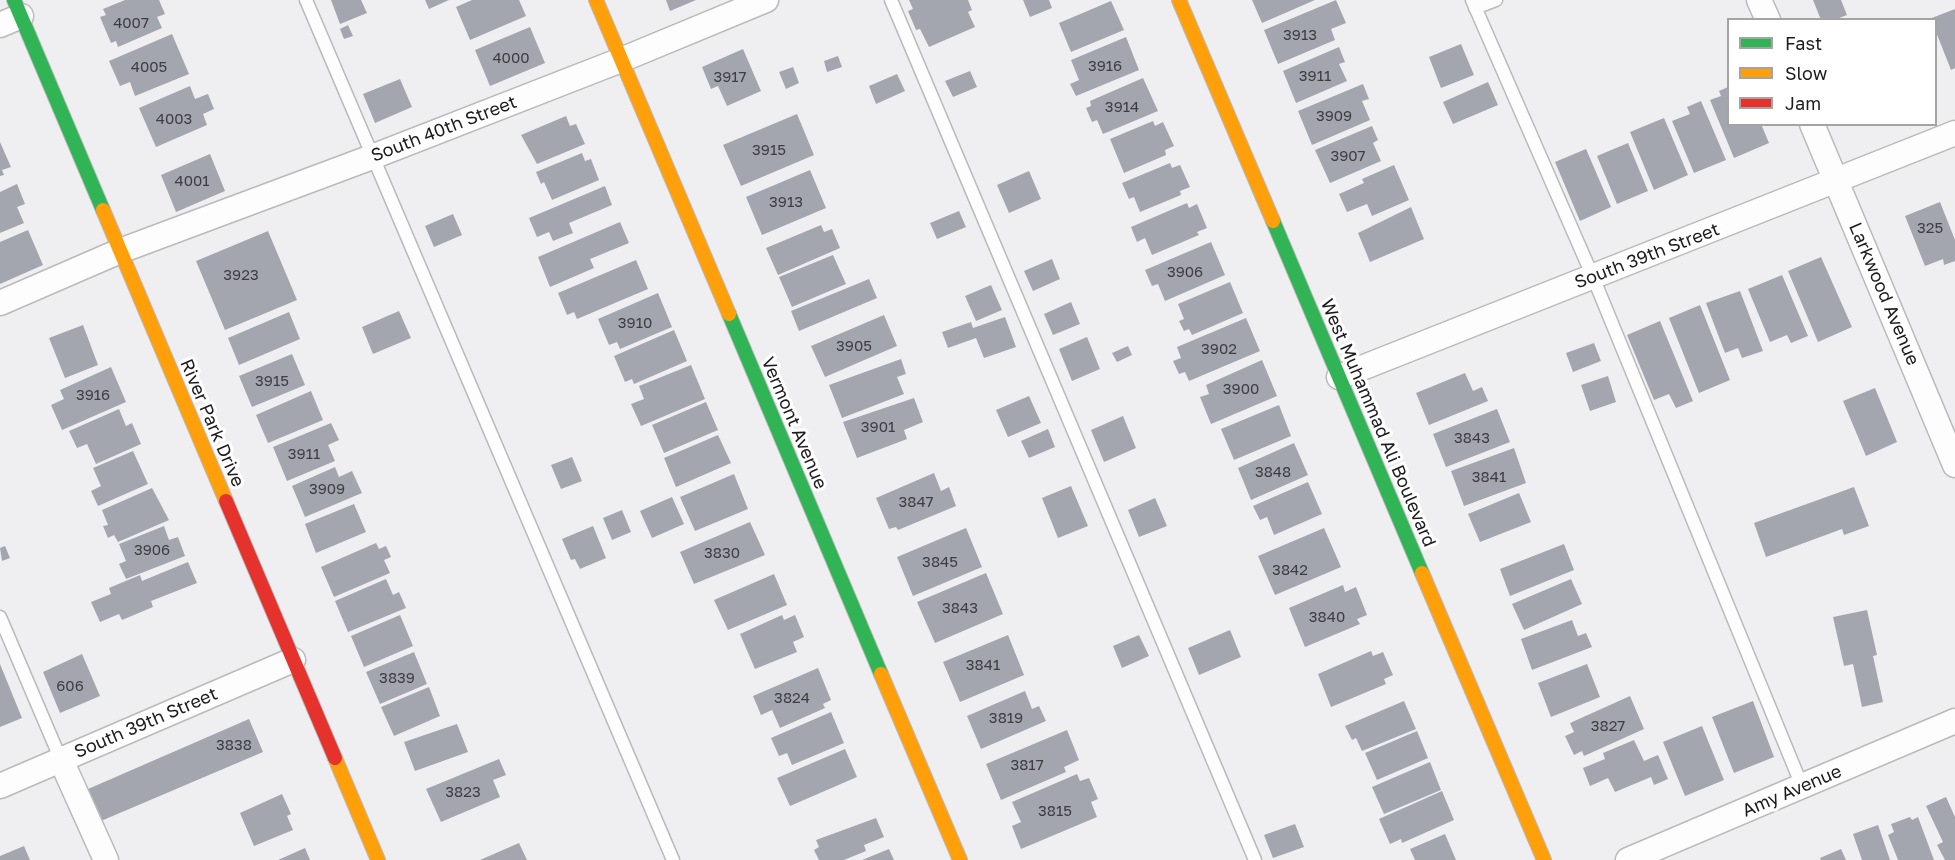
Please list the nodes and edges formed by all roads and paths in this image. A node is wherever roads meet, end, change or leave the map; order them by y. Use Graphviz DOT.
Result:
graph roads {
  1 [pos="306,0"];
  2 [pos="596,0"];
  3 [pos="766,0"];
  4 [pos="891,0"];
  5 [pos="1179,0"];
  6 [pos="1496,0"];
  7 [pos="1759,0"];
  8 [pos="1473,4"];
  9 [pos="11,13"];
  10 [pos="1767,18"];
  11 [pos="621,60"];
  12 [pos="1813,126"];
  13 [pos="1955,133"];
  14 [pos="372,157"];
  15 [pos="1837,181"];
  16 [pos="120,250"];
  17 [pos="1593,277"];
  18 [pos="0,303"];
  19 [pos="1339,377"];
  20 [pos="1955,465"];
  21 [pos="0,617"];
  22 [pos="293,660"];
  23 [pos="1955,721"];
  24 [pos="61,760"];
  25 [pos="0,786"];
  26 [pos="1802,786"];
  27 [pos="106,860"];
  28 [pos="378,860"];
  29 [pos="673,860"];
  30 [pos="960,860"];
  31 [pos="1255,860"];
  32 [pos="1544,860"];
  33 [pos="1628,860"];
  1 -- 14 [label="lane"];
  2 -- 11 [label="street, Vermont Avenue"];
  3 -- 11 [label="street, South 40th Street"];
  4 -- 31 [label="lane"];
  5 -- 19 [label="street, West Muhammad Ali Boulevard"];
  6 -- 8 [label="lane"];
  7 -- 10 [label="street"];
  8 -- 17 [label="lane"];
  9 -- 16 [label="street, River Park Drive"];
  11 -- 14 [label="street, South 40th Street"];
  11 -- 30 [label="street, Vermont Avenue"];
  12 -- 15 [label="street, Larkwood Avenue"];
  13 -- 15 [label="street, South 39th Street"];
  14 -- 16 [label="street, South 40th Street"];
  14 -- 29 [label="lane"];
  15 -- 17 [label="street, South 39th Street"];
  15 -- 20 [label="street, Larkwood Avenue"];
  16 -- 18 [label="street, South 40th Street"];
  16 -- 22 [label="street, River Park Drive"];
  17 -- 19 [label="street, South 39th Street"];
  17 -- 26 [label="lane"];
  19 -- 32 [label="street, West Muhammad Ali Boulevard"];
  21 -- 24 [label="lane"];
  22 -- 24 [label="street, South 39th Street"];
  22 -- 28 [label="street, River Park Drive"];
  23 -- 26 [label="street, Amy Avenue"];
  24 -- 25 [label="street, South 39th Street"];
  24 -- 27 [label="street"];
  26 -- 33 [label="street, Amy Avenue"];
}
